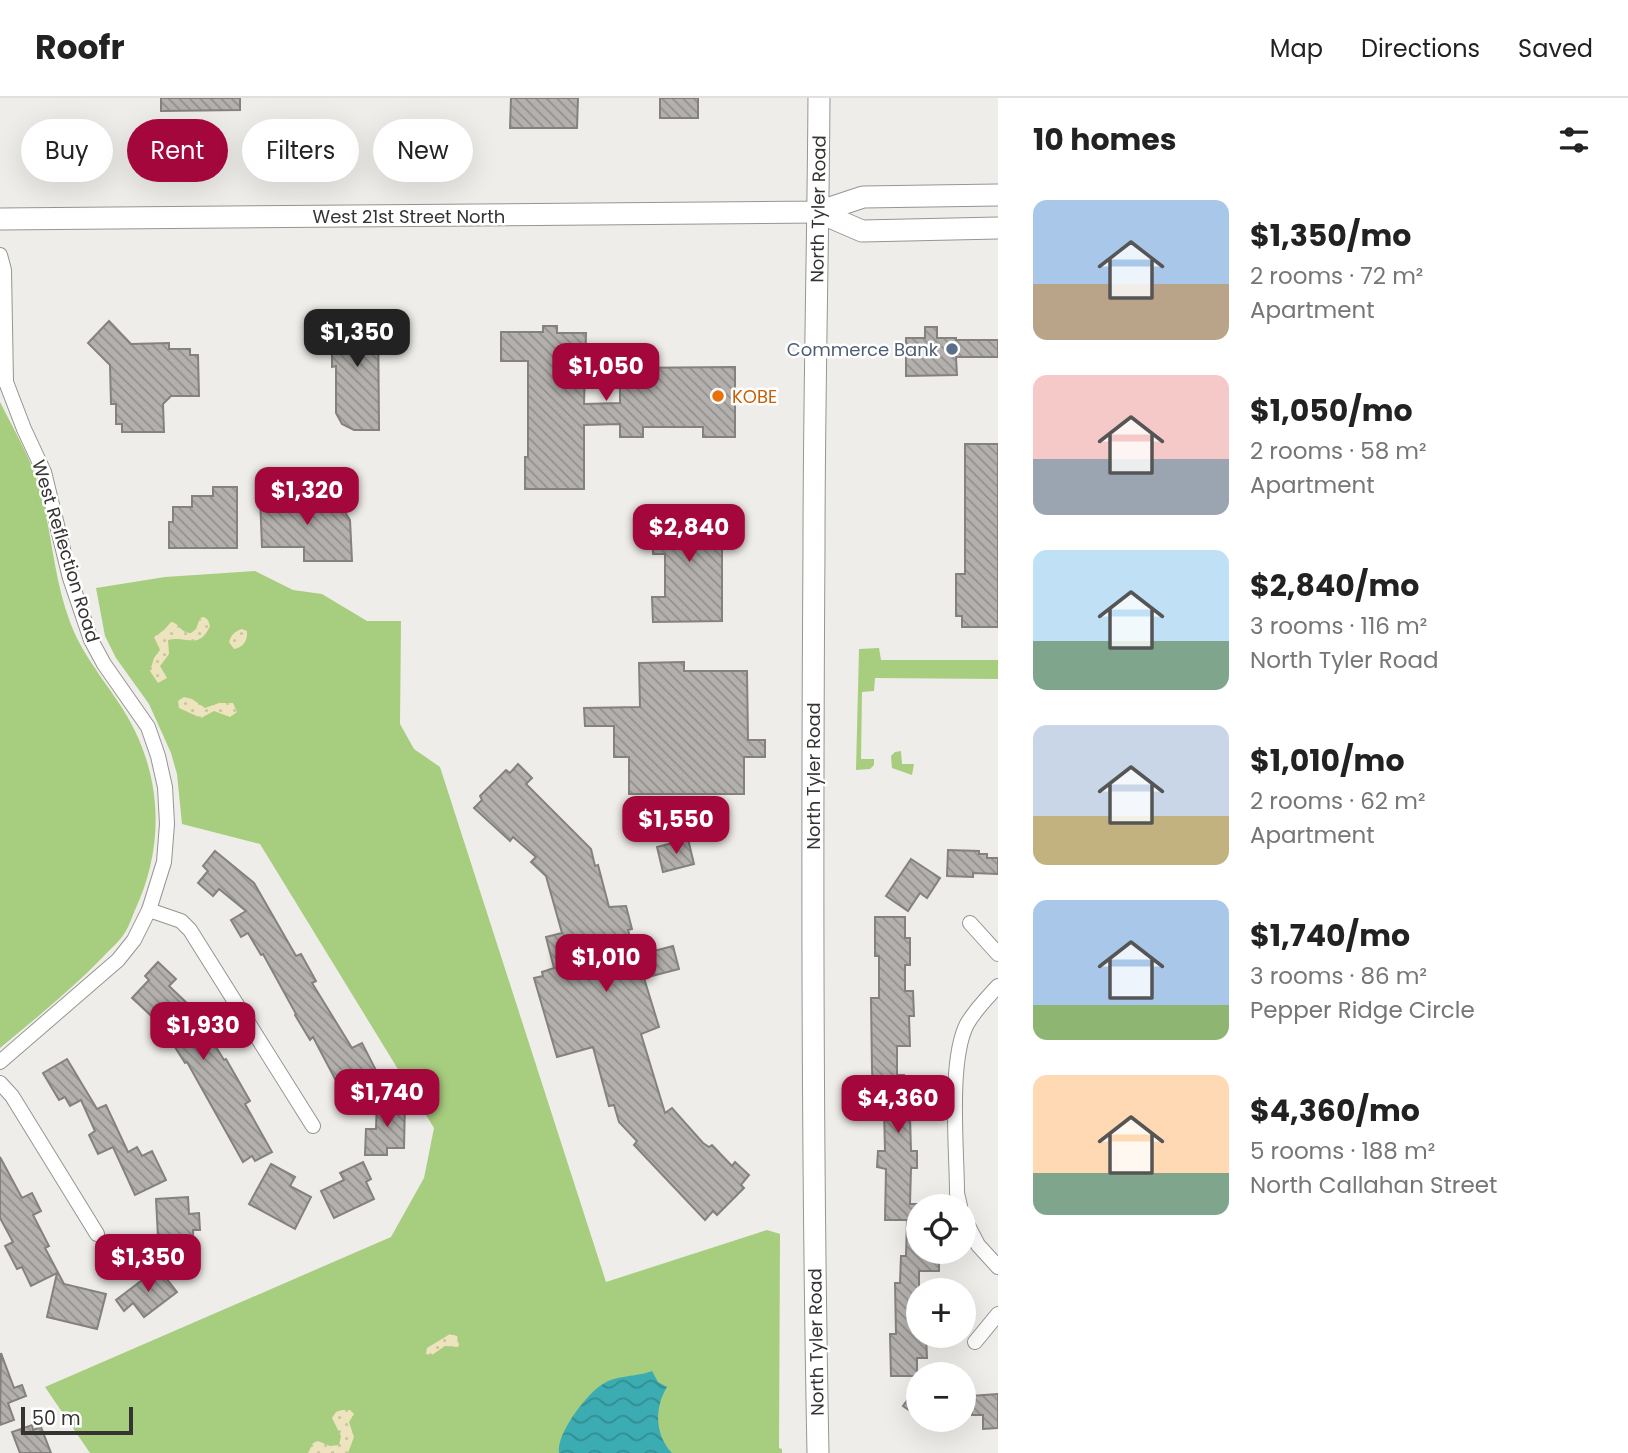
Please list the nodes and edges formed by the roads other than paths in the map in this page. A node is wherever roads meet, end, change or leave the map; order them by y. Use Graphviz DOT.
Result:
graph roads {
  1 [pos="819,98"];
  2 [pos="998,195"];
  3 [pos="818,212"];
  4 [pos="0,219"];
  5 [pos="998,228"];
  6 [pos="0,255"];
  7 [pos="3,379"];
  8 [pos="149,910"];
  9 [pos="970,923"];
  10 [pos="998,954"];
  11 [pos="998,986"];
  12 [pos="0,1062"];
  13 [pos="0,1083"];
  14 [pos="313,1126"];
  15 [pos="957,1194"];
  16 [pos="97,1234"];
  17 [pos="976,1241"];
  18 [pos="998,1267"];
  19 [pos="998,1314"];
  20 [pos="976,1341"];
  21 [pos="818,1453"];
  1 -- 3 [label="main road, North Tyler Road"];
  2 -- 3 [label="main road, West 21st Street North"];
  3 -- 4 [label="main road, West 21st Street North"];
  3 -- 5 [label="main road, West 21st Street North"];
  3 -- 21 [label="main road, North Tyler Road"];
  6 -- 7 [label="street, West Reflection Road"];
  7 -- 8 [label="street, West Reflection Road"];
  8 -- 12 [label="street, West Reflection Road"];
  8 -- 14 [label="street"];
  9 -- 10 [label="street"];
  11 -- 15 [label="street"];
  13 -- 16 [label="street"];
  17 -- 18 [label="street"];
  19 -- 20 [label="street"];
}
